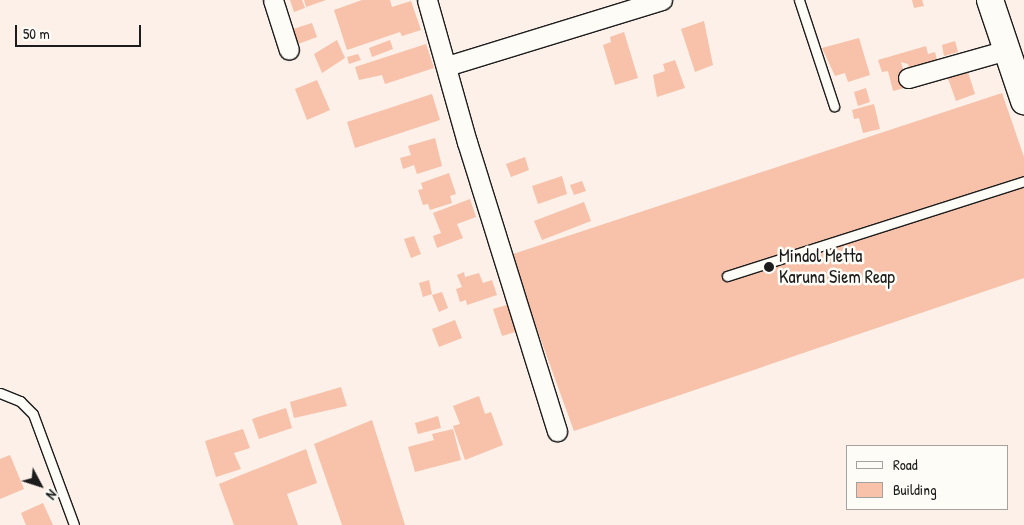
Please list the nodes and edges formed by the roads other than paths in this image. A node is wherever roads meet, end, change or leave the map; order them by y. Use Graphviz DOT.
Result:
graph roads {
  1 [pos="273,0"];
  2 [pos="427,0"];
  3 [pos="662,0"];
  4 [pos="799,0"];
  5 [pos="994,1"];
  6 [pos="289,50"];
  7 [pos="1007,50"];
  8 [pos="447,66"];
  9 [pos="908,78"];
  10 [pos="1024,101"];
  11 [pos="834,106"];
  12 [pos="1024,181"];
  13 [pos="727,276"];
  14 [pos="0,393"];
  15 [pos="557,431"];
  16 [pos="74,525"];
  1 -- 6 [label="street"];
  2 -- 8 [label="street"];
  3 -- 8 [label="street"];
  4 -- 11 [label="lane"];
  5 -- 7 [label="street"];
  7 -- 9 [label="street"];
  7 -- 10 [label="street"];
  8 -- 15 [label="street"];
  12 -- 13 [label="lane"];
  14 -- 16 [label="lane"];
}
